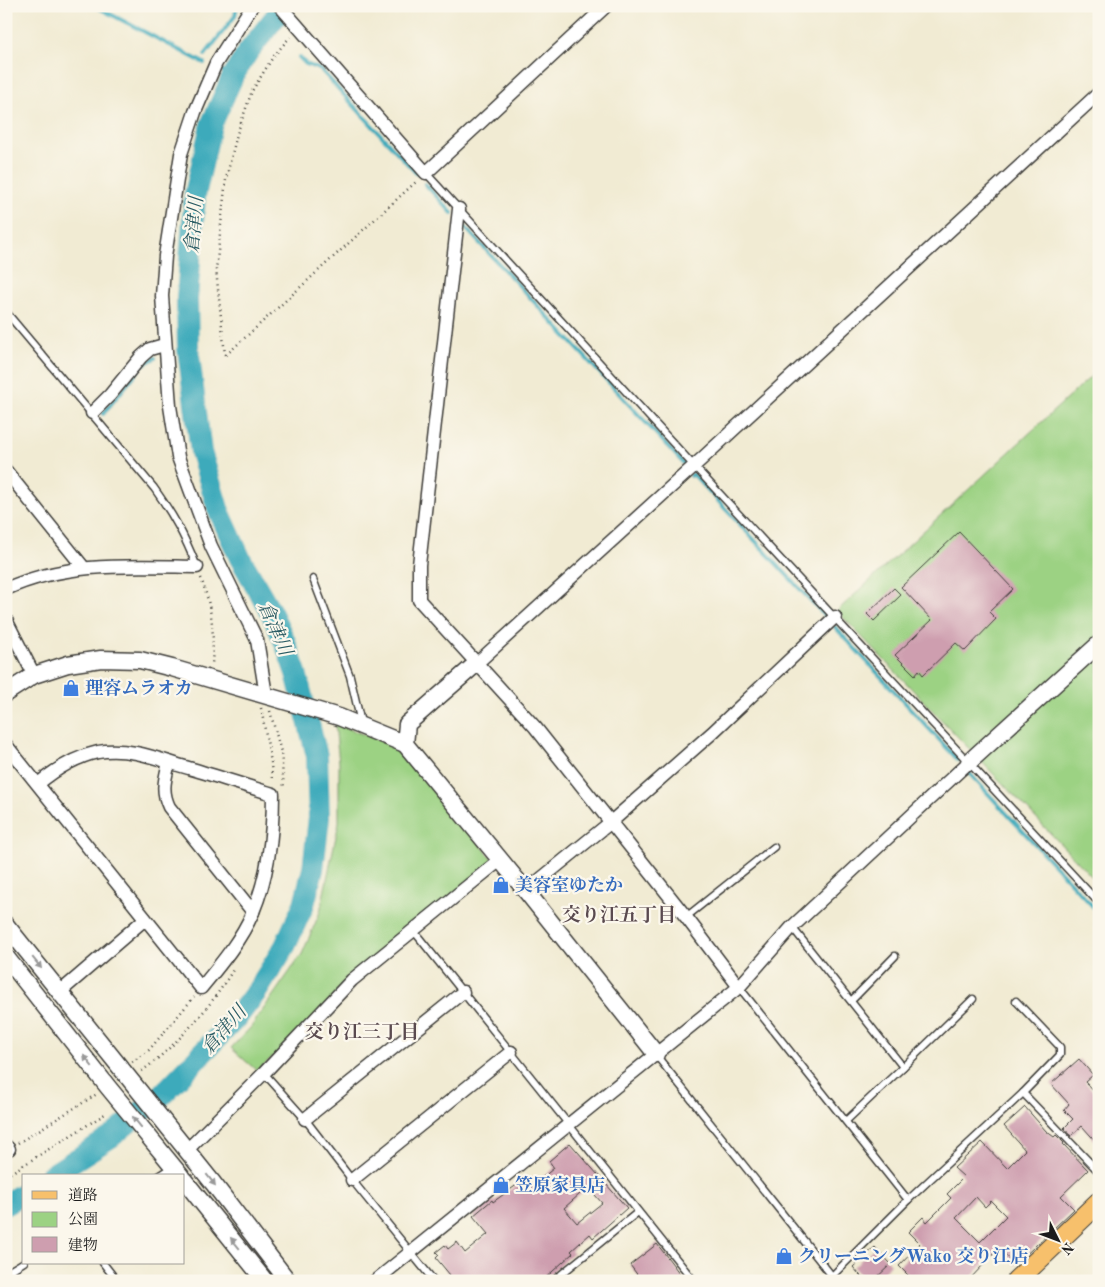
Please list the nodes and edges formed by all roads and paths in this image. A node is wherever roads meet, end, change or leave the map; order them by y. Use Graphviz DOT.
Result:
graph roads {
  1 [pos="252,6"];
  2 [pos="280,6"];
  3 [pos="606,6"];
  4 [pos="297,27"];
  5 [pos="1099,93"];
  6 [pos="426,172"];
  7 [pos="459,209"];
  8 [pos="6,312"];
  9 [pos="164,346"];
  10 [pos="92,413"];
  11 [pos="694,466"];
  12 [pos="6,471"];
  13 [pos="197,567"];
  14 [pos="84,568"];
  15 [pos="313,579"];
  16 [pos="6,588"];
  17 [pos="835,617"];
  18 [pos="6,620"];
  19 [pos="1099,644"];
  20 [pos="478,663"];
  21 [pos="34,675"];
  22 [pos="212,679"];
  23 [pos="6,693"];
  24 [pos="267,695"];
  25 [pos="362,726"];
  26 [pos="405,744"];
  27 [pos="6,745"];
  28 [pos="168,762"];
  29 [pos="969,762"];
  30 [pos="38,784"];
  31 [pos="273,794"];
  32 [pos="611,822"];
  33 [pos="774,847"];
  34 [pos="500,860"];
  35 [pos="526,891"];
  36 [pos="1099,902"];
  37 [pos="253,912"];
  38 [pos="686,917"];
  39 [pos="145,919"];
  40 [pos="6,925"];
  41 [pos="792,927"];
  42 [pos="413,930"];
  43 [pos="6,956"];
  44 [pos="895,956"];
  45 [pos="739,987"];
  46 [pos="201,988"];
  47 [pos="60,992"];
  48 [pos="463,992"];
  49 [pos="973,999"];
  50 [pos="852,1000"];
  51 [pos="1016,1001"];
  52 [pos="511,1052"];
  53 [pos="656,1054"];
  54 [pos="904,1067"];
  55 [pos="122,1070"];
  56 [pos="264,1073"];
  57 [pos="113,1093"];
  58 [pos="1023,1093"];
  59 [pos="106,1114"];
  60 [pos="305,1119"];
  61 [pos="847,1120"];
  62 [pos="569,1124"];
  63 [pos="7,1148"];
  64 [pos="187,1150"];
  65 [pos="177,1171"];
  66 [pos="1099,1172"];
  67 [pos="6,1176"];
  68 [pos="352,1180"];
  69 [pos="185,1181"];
  70 [pos="908,1200"];
  71 [pos="1099,1202"];
  72 [pos="638,1212"];
  73 [pos="411,1252"];
  74 [pos="22,1263"];
  75 [pos="104,1264"];
  76 [pos="6,1273"];
  77 [pos="832,1279"];
  78 [pos="117,1281"];
  79 [pos="265,1281"];
  80 [pos="288,1281"];
  81 [pos="375,1281"];
  82 [pos="434,1281"];
  83 [pos="553,1281"];
  84 [pos="694,1281"];
  85 [pos="1016,1281"];
  1 -- 9 [label="street"];
  2 -- 4 [label="street"];
  3 -- 6 [label="street"];
  4 -- 6 [label="street"];
  4 -- 6 [label="path"];
  5 -- 11 [label="street"];
  6 -- 7 [label="lane"];
  7 -- 11 [label="lane"];
  7 -- 20 [label="street"];
  8 -- 10 [label="lane"];
  9 -- 10 [label="street"];
  9 -- 24 [label="street"];
  10 -- 13 [label="lane"];
  11 -- 17 [label="lane"];
  11 -- 20 [label="street"];
  12 -- 14 [label="street"];
  13 -- 14 [label="street"];
  13 -- 22 [label="path"];
  14 -- 16 [label="street"];
  15 -- 25 [label="lane"];
  17 -- 29 [label="lane"];
  17 -- 32 [label="street"];
  18 -- 21 [label="street"];
  19 -- 29 [label="street"];
  20 -- 26 [label="street"];
  20 -- 32 [label="street"];
  21 -- 22 [label="street"];
  21 -- 23 [label="street"];
  22 -- 24 [label="street"];
  24 -- 25 [label="street"];
  24 -- 31 [label="path"];
  25 -- 26 [label="street"];
  26 -- 34 [label="street"];
  27 -- 30 [label="street"];
  28 -- 30 [label="street"];
  28 -- 31 [label="street"];
  28 -- 37 [label="street"];
  29 -- 36 [label="lane"];
  29 -- 41 [label="street"];
  30 -- 39 [label="street"];
  31 -- 37 [label="street"];
  32 -- 35 [label="street"];
  32 -- 38 [label="street"];
  33 -- 38 [label="lane"];
  34 -- 35 [label="street"];
  34 -- 42 [label="street"];
  35 -- 53 [label="street"];
  37 -- 46 [label="street"];
  38 -- 45 [label="street"];
  39 -- 46 [label="street"];
  39 -- 47 [label="street"];
  40 -- 47 [label="street, one-way"];
  41 -- 45 [label="street"];
  41 -- 50 [label="lane"];
  42 -- 48 [label="lane"];
  42 -- 56 [label="street"];
  57 -- 43 [label="street, one-way"];
  44 -- 50 [label="lane"];
  45 -- 53 [label="street"];
  45 -- 61 [label="lane"];
  46 -- 55 [label="path"];
  47 -- 55 [label="street"];
  48 -- 52 [label="lane"];
  48 -- 60 [label="street"];
  49 -- 54 [label="lane"];
  50 -- 54 [label="lane"];
  51 -- 58 [label="lane"];
  52 -- 62 [label="lane"];
  52 -- 68 [label="street"];
  53 -- 62 [label="street"];
  53 -- 77 [label="lane"];
  54 -- 61 [label="lane"];
  55 -- 64 [label="street"];
  56 -- 60 [label="lane"];
  56 -- 64 [label="street"];
  57 -- 63 [label="path"];
  65 -- 57 [label="street, one-way"];
  58 -- 66 [label="lane"];
  58 -- 70 [label="lane"];
  59 -- 67 [label="path"];
  60 -- 68 [label="lane"];
  61 -- 70 [label="lane"];
  62 -- 72 [label="lane"];
  62 -- 73 [label="street"];
  64 -- 80 [label="street, one-way"];
  68 -- 73 [label="lane"];
  79 -- 69 [label="street, one-way"];
  70 -- 77 [label="lane"];
  71 -- 85 [label="main road"];
  72 -- 83 [label="lane"];
  72 -- 84 [label="lane"];
  73 -- 81 [label="street"];
  73 -- 82 [label="lane"];
  74 -- 76 [label="lane"];
  75 -- 78 [label="lane"];
}
